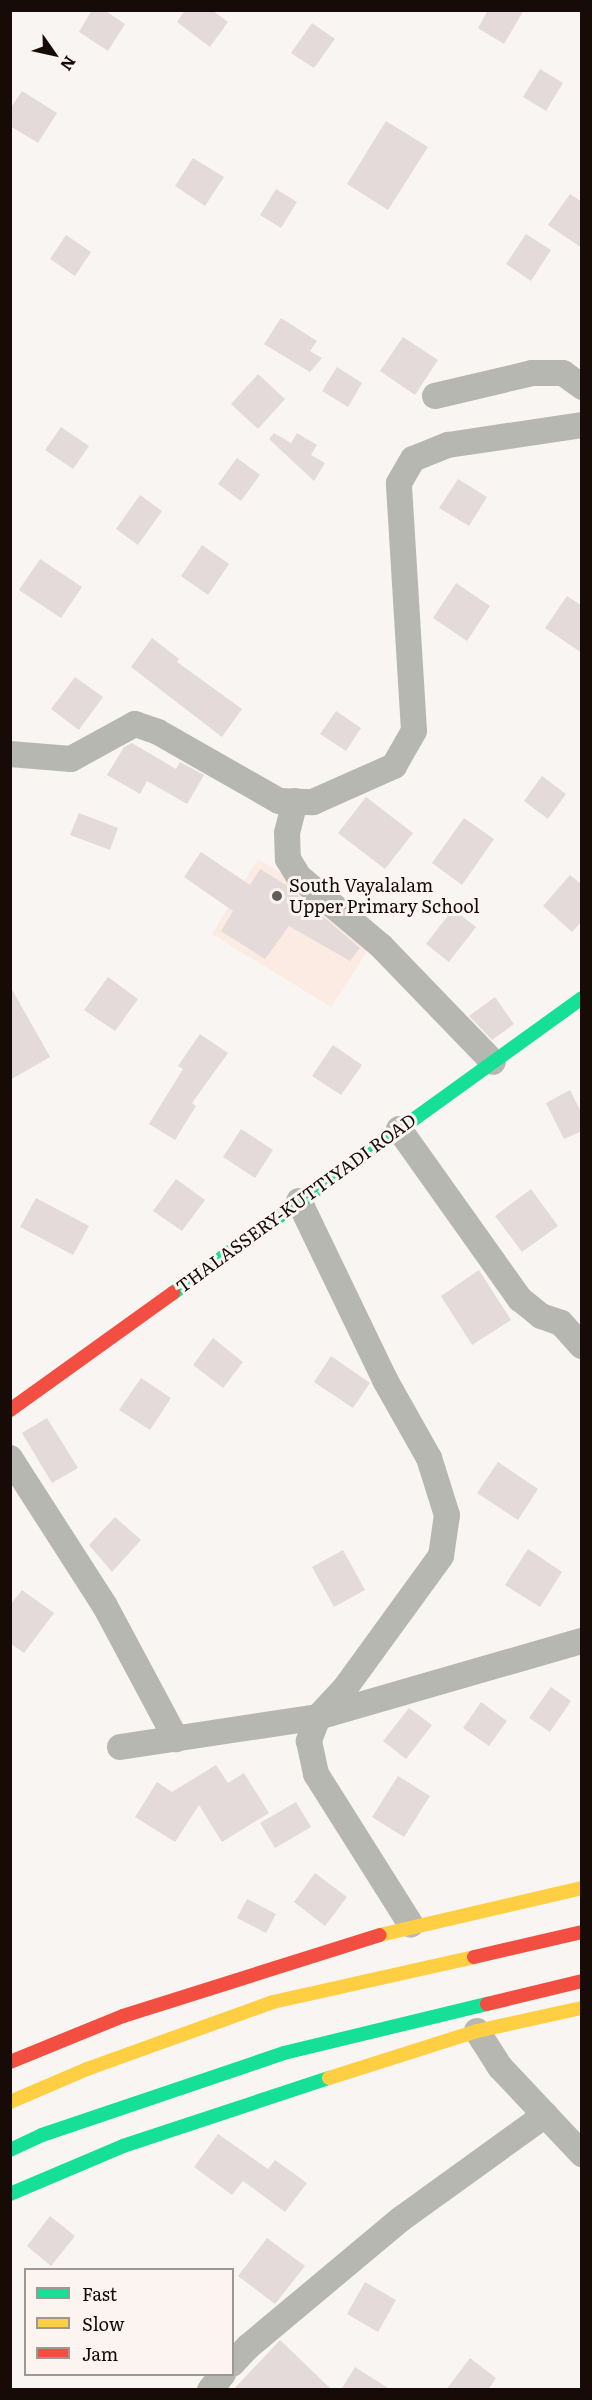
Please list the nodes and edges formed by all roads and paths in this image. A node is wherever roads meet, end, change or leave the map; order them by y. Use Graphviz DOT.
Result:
graph roads {
  1 [pos="582,387"];
  2 [pos="435,396"];
  3 [pos="582,425"];
  4 [pos="10,754"];
  5 [pos="295,801"];
  6 [pos="582,998"];
  7 [pos="493,1062"];
  8 [pos="399,1129"];
  9 [pos="299,1201"];
  10 [pos="582,1346"];
  11 [pos="10,1410"];
  12 [pos="10,1458"];
  13 [pos="582,1641"];
  14 [pos="318,1717"];
  15 [pos="176,1739"];
  16 [pos="120,1747"];
  17 [pos="582,1887"];
  18 [pos="411,1925"];
  19 [pos="582,1932"];
  20 [pos="582,1981"];
  21 [pos="582,2008"];
  22 [pos="477,2031"];
  23 [pos="10,2062"];
  24 [pos="10,2102"];
  25 [pos="546,2115"];
  26 [pos="10,2150"];
  27 [pos="582,2154"];
  28 [pos="10,2194"];
  29 [pos="234,2362"];
  30 [pos="221,2376"];
  31 [pos="210,2390"];
  1 -- 2 [label="street"];
  3 -- 5 [label="street"];
  4 -- 5 [label="street"];
  5 -- 7 [label="street"];
  6 -- 7 [label="main road, THALASSERY-KUTTIYADI ROAD"];
  7 -- 8 [label="main road, THALASSERY-KUTTIYADI ROAD"];
  8 -- 9 [label="main road, THALASSERY-KUTTIYADI ROAD"];
  8 -- 10 [label="street"];
  9 -- 11 [label="main road, THALASSERY-KUTTIYADI ROAD"];
  9 -- 14 [label="street"];
  12 -- 15 [label="street"];
  13 -- 14 [label="street"];
  14 -- 15 [label="street"];
  14 -- 18 [label="street"];
  15 -- 16 [label="street"];
  17 -- 18 [label="main road"];
  18 -- 23 [label="main road"];
  19 -- 24 [label="main road"];
  20 -- 26 [label="main road"];
  21 -- 22 [label="main road"];
  22 -- 25 [label="street"];
  22 -- 28 [label="main road"];
  25 -- 27 [label="street"];
  25 -- 29 [label="street"];
  30 -- 31 [label="street"];
}
